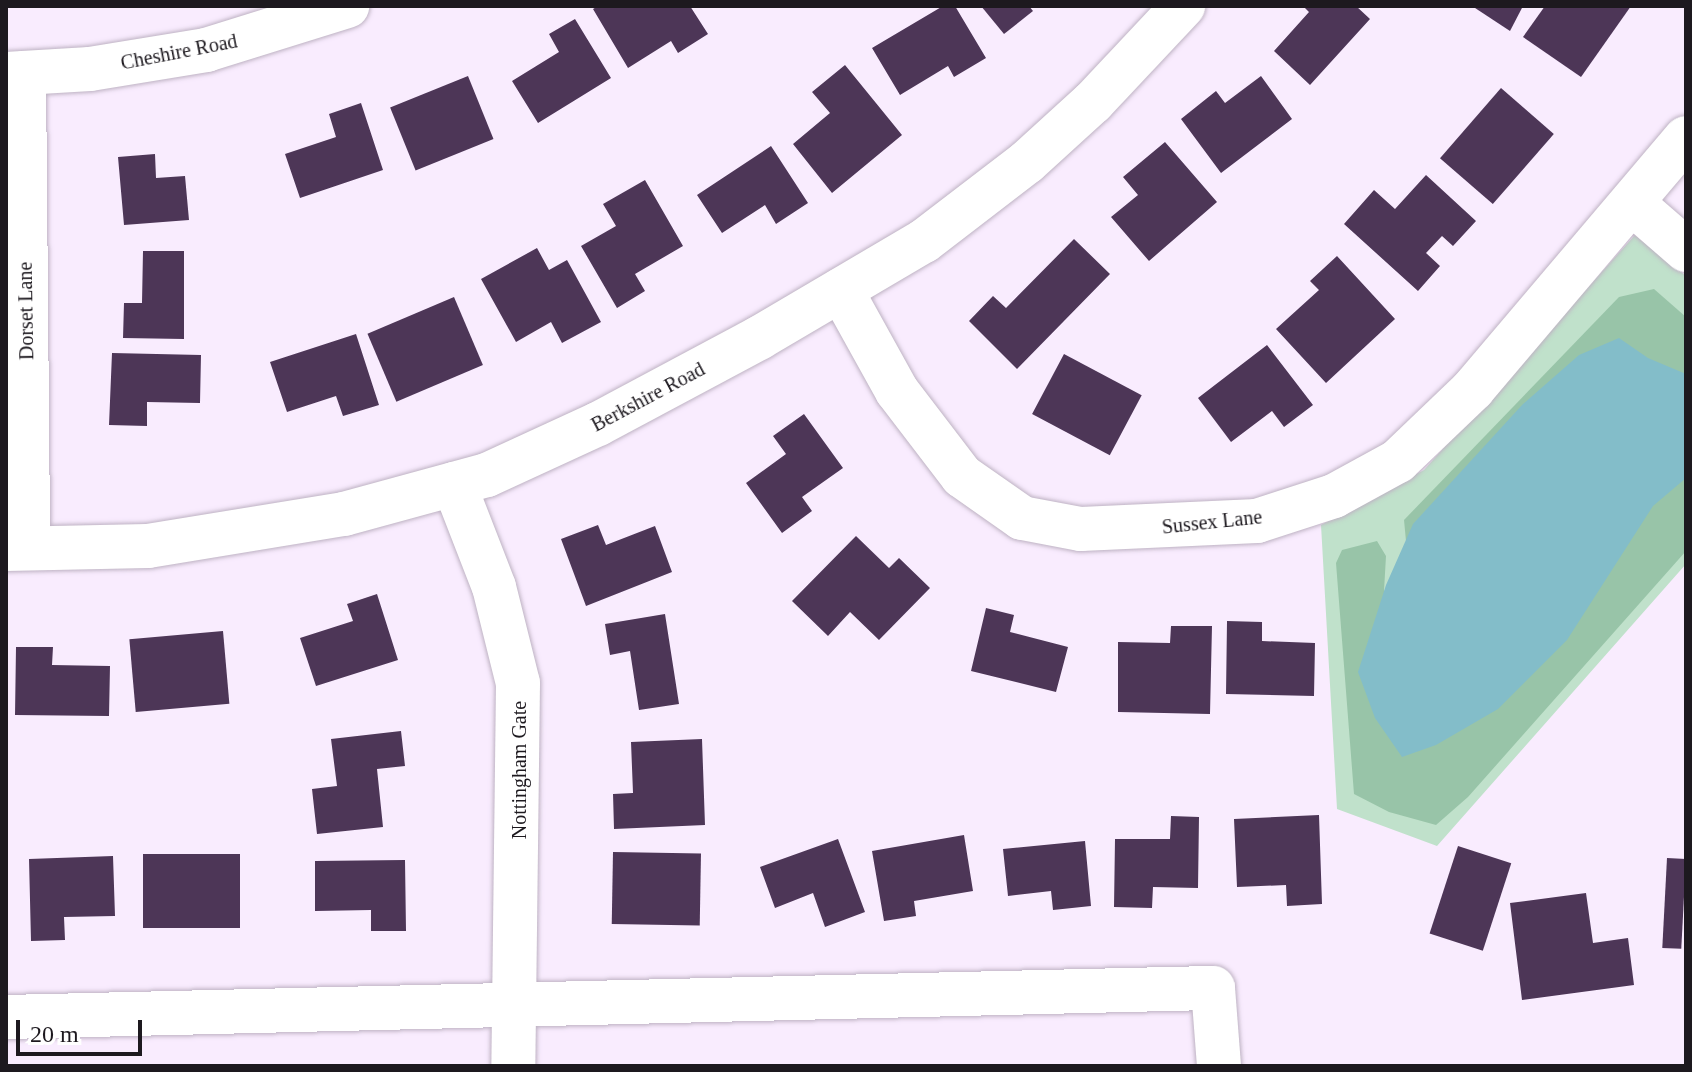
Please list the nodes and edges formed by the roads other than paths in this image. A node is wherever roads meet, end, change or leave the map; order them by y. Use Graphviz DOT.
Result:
graph roads {
  1 [pos="347,6"];
  2 [pos="1183,6"];
  3 [pos="15,74"];
  4 [pos="1686,138"];
  5 [pos="1632,203"];
  6 [pos="1686,250"];
  7 [pos="841,290"];
  8 [pos="454,484"];
  9 [pos="17,549"];
  10 [pos="515,1002"];
  11 [pos="6,1017"];
  12 [pos="513,1066"];
  13 [pos="1219,1066"];
  1 -- 3 [label="street, Cheshire Road"];
  2 -- 7 [label="street, Berkshire Road"];
  3 -- 9 [label="street, Dorset Lane"];
  4 -- 5 [label="street, Sussex Lane"];
  5 -- 6 [label="street"];
  5 -- 7 [label="street, Sussex Lane"];
  7 -- 8 [label="street, Berkshire Road"];
  8 -- 9 [label="street, Berkshire Road"];
  8 -- 10 [label="street, Nottingham Gate"];
  10 -- 11 [label="street"];
  10 -- 12 [label="street, Nottingham Gate"];
  10 -- 13 [label="street"];
}
